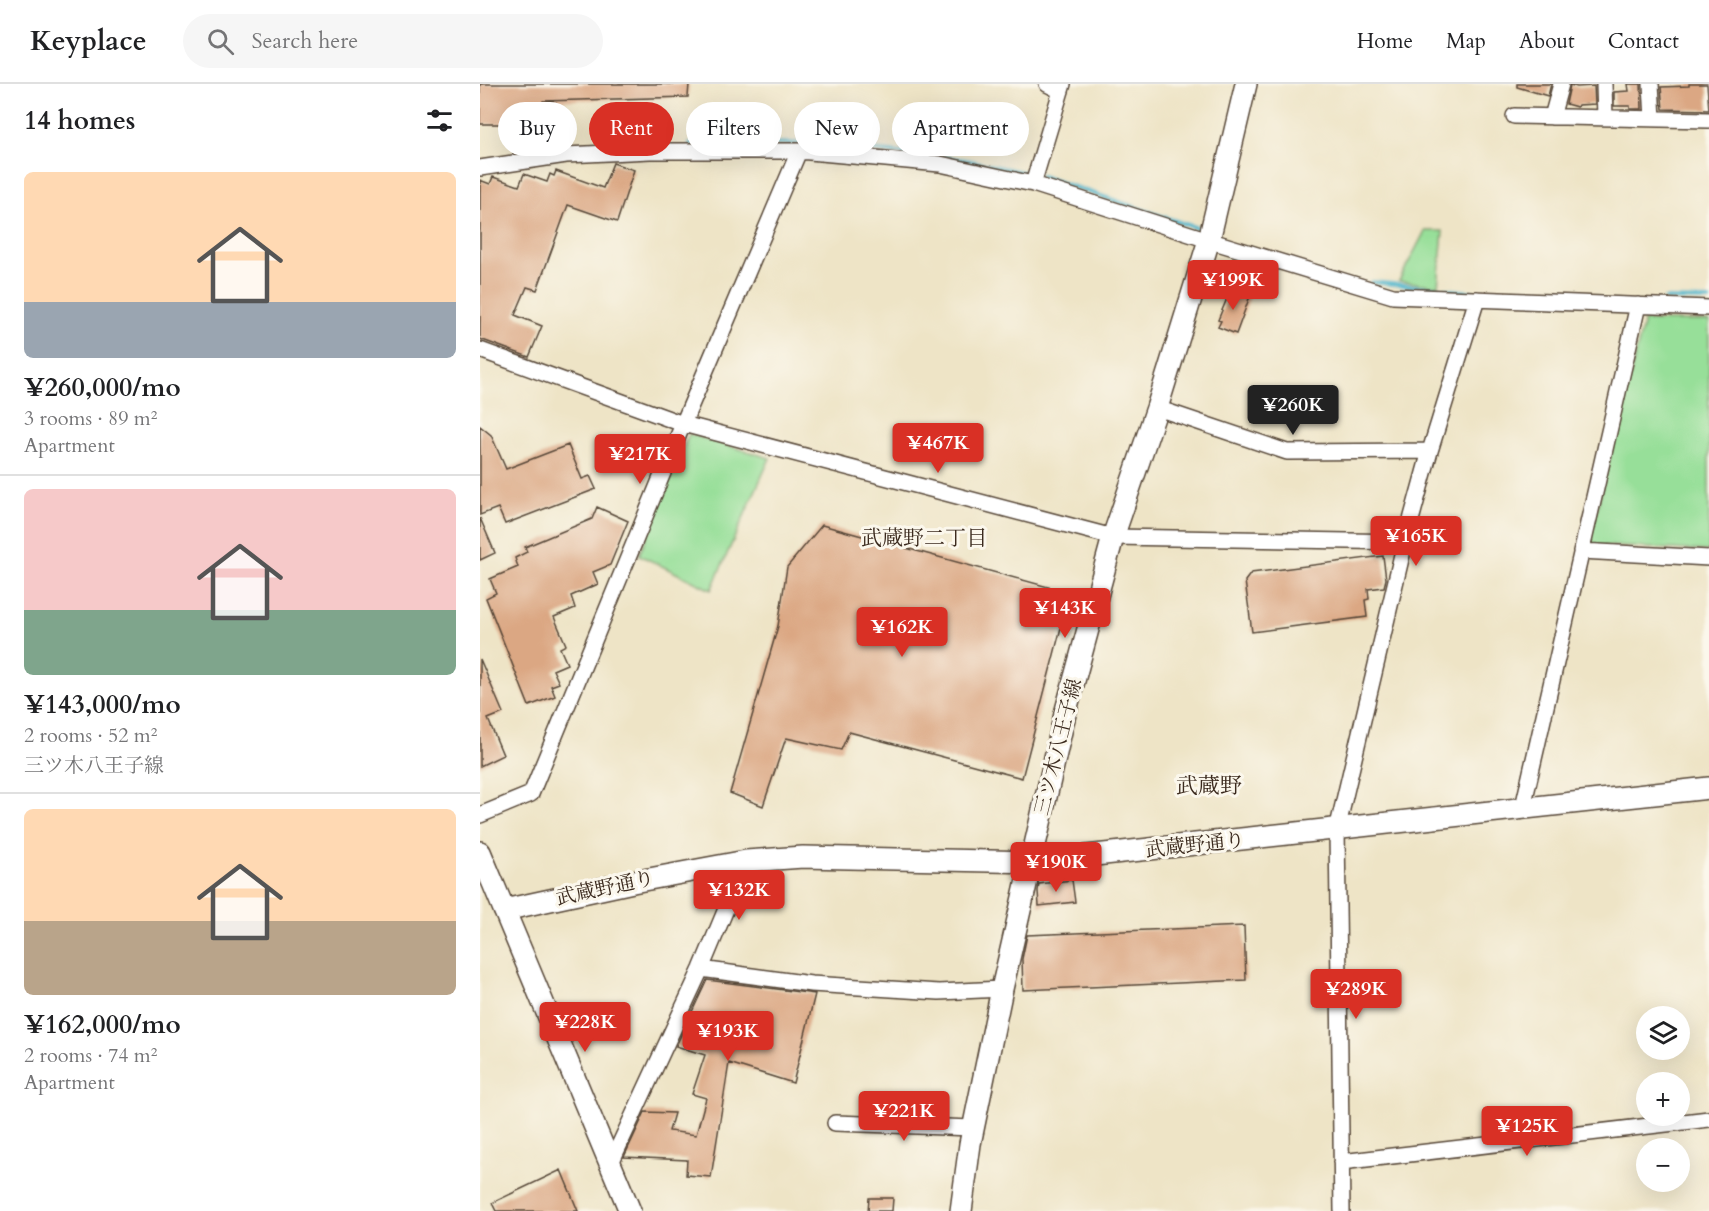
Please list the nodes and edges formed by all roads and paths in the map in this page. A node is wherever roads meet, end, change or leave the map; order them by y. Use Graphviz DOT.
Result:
graph roads {
  1 [pos="1047,84"];
  2 [pos="1246,84"];
  3 [pos="1561,84"];
  4 [pos="1604,84"];
  5 [pos="1651,84"];
  6 [pos="1062,87"];
  7 [pos="1514,116"];
  8 [pos="1552,117"];
  9 [pos="1605,118"];
  10 [pos="1653,119"];
  11 [pos="1709,120"];
  12 [pos="794,151"];
  13 [pos="797,156"];
  14 [pos="878,156"];
  15 [pos="480,168"];
  16 [pos="1035,178"];
  17 [pos="1209,240"];
  18 [pos="1477,299"];
  19 [pos="1638,305"];
  20 [pos="1709,308"];
  21 [pos="480,350"];
  22 [pos="1157,408"];
  23 [pos="683,424"];
  24 [pos="1430,451"];
  25 [pos="1113,537"];
  26 [pos="1405,542"];
  27 [pos="1581,551"];
  28 [pos="1709,558"];
  29 [pos="1709,788"];
  30 [pos="1523,807"];
  31 [pos="480,815"];
  32 [pos="1337,830"];
  33 [pos="480,852"];
  34 [pos="746,861"];
  35 [pos="1031,862"];
  36 [pos="504,910"];
  37 [pos="701,969"];
  38 [pos="1002,989"];
  39 [pos="1709,1119"];
  40 [pos="835,1123"];
  41 [pos="973,1128"];
  42 [pos="1341,1162"];
  43 [pos="610,1165"];
  44 [pos="630,1211"];
  45 [pos="960,1211"];
  46 [pos="1342,1211"];
  1 -- 6 [label="street"];
  2 -- 17 [label="street, 三ツ木八王子線"];
  3 -- 8 [label="street"];
  4 -- 9 [label="street"];
  5 -- 10 [label="street"];
  6 -- 16 [label="street"];
  7 -- 8 [label="street"];
  8 -- 9 [label="street"];
  9 -- 10 [label="street"];
  10 -- 11 [label="street"];
  12 -- 15 [label="street"];
  13 -- 23 [label="street"];
  14 -- 16 [label="street"];
  16 -- 17 [label="street"];
  17 -- 18 [label="street"];
  17 -- 22 [label="street, 三ツ木八王子線"];
  18 -- 19 [label="street"];
  18 -- 24 [label="street"];
  19 -- 20 [label="street"];
  19 -- 27 [label="street"];
  21 -- 23 [label="street"];
  22 -- 24 [label="street"];
  22 -- 25 [label="street, 三ツ木八王子線"];
  23 -- 25 [label="street"];
  23 -- 31 [label="street"];
  24 -- 26 [label="street"];
  25 -- 26 [label="street"];
  25 -- 35 [label="street, 三ツ木八王子線"];
  26 -- 32 [label="street"];
  27 -- 28 [label="street"];
  27 -- 30 [label="street"];
  29 -- 30 [label="street, 武蔵野通り"];
  30 -- 32 [label="street, 武蔵野通り"];
  32 -- 35 [label="street, 武蔵野通り"];
  32 -- 42 [label="street"];
  33 -- 36 [label="street"];
  34 -- 35 [label="street, 武蔵野通り"];
  34 -- 36 [label="street, 武蔵野通り"];
  34 -- 37 [label="street"];
  35 -- 38 [label="street, 三ツ木八王子線"];
  36 -- 43 [label="street"];
  37 -- 38 [label="street"];
  37 -- 43 [label="street"];
  38 -- 41 [label="street, 三ツ木八王子線"];
  39 -- 42 [label="street"];
  40 -- 41 [label="street"];
  41 -- 45 [label="street, 三ツ木八王子線"];
  42 -- 46 [label="street"];
  43 -- 44 [label="street"];
}
